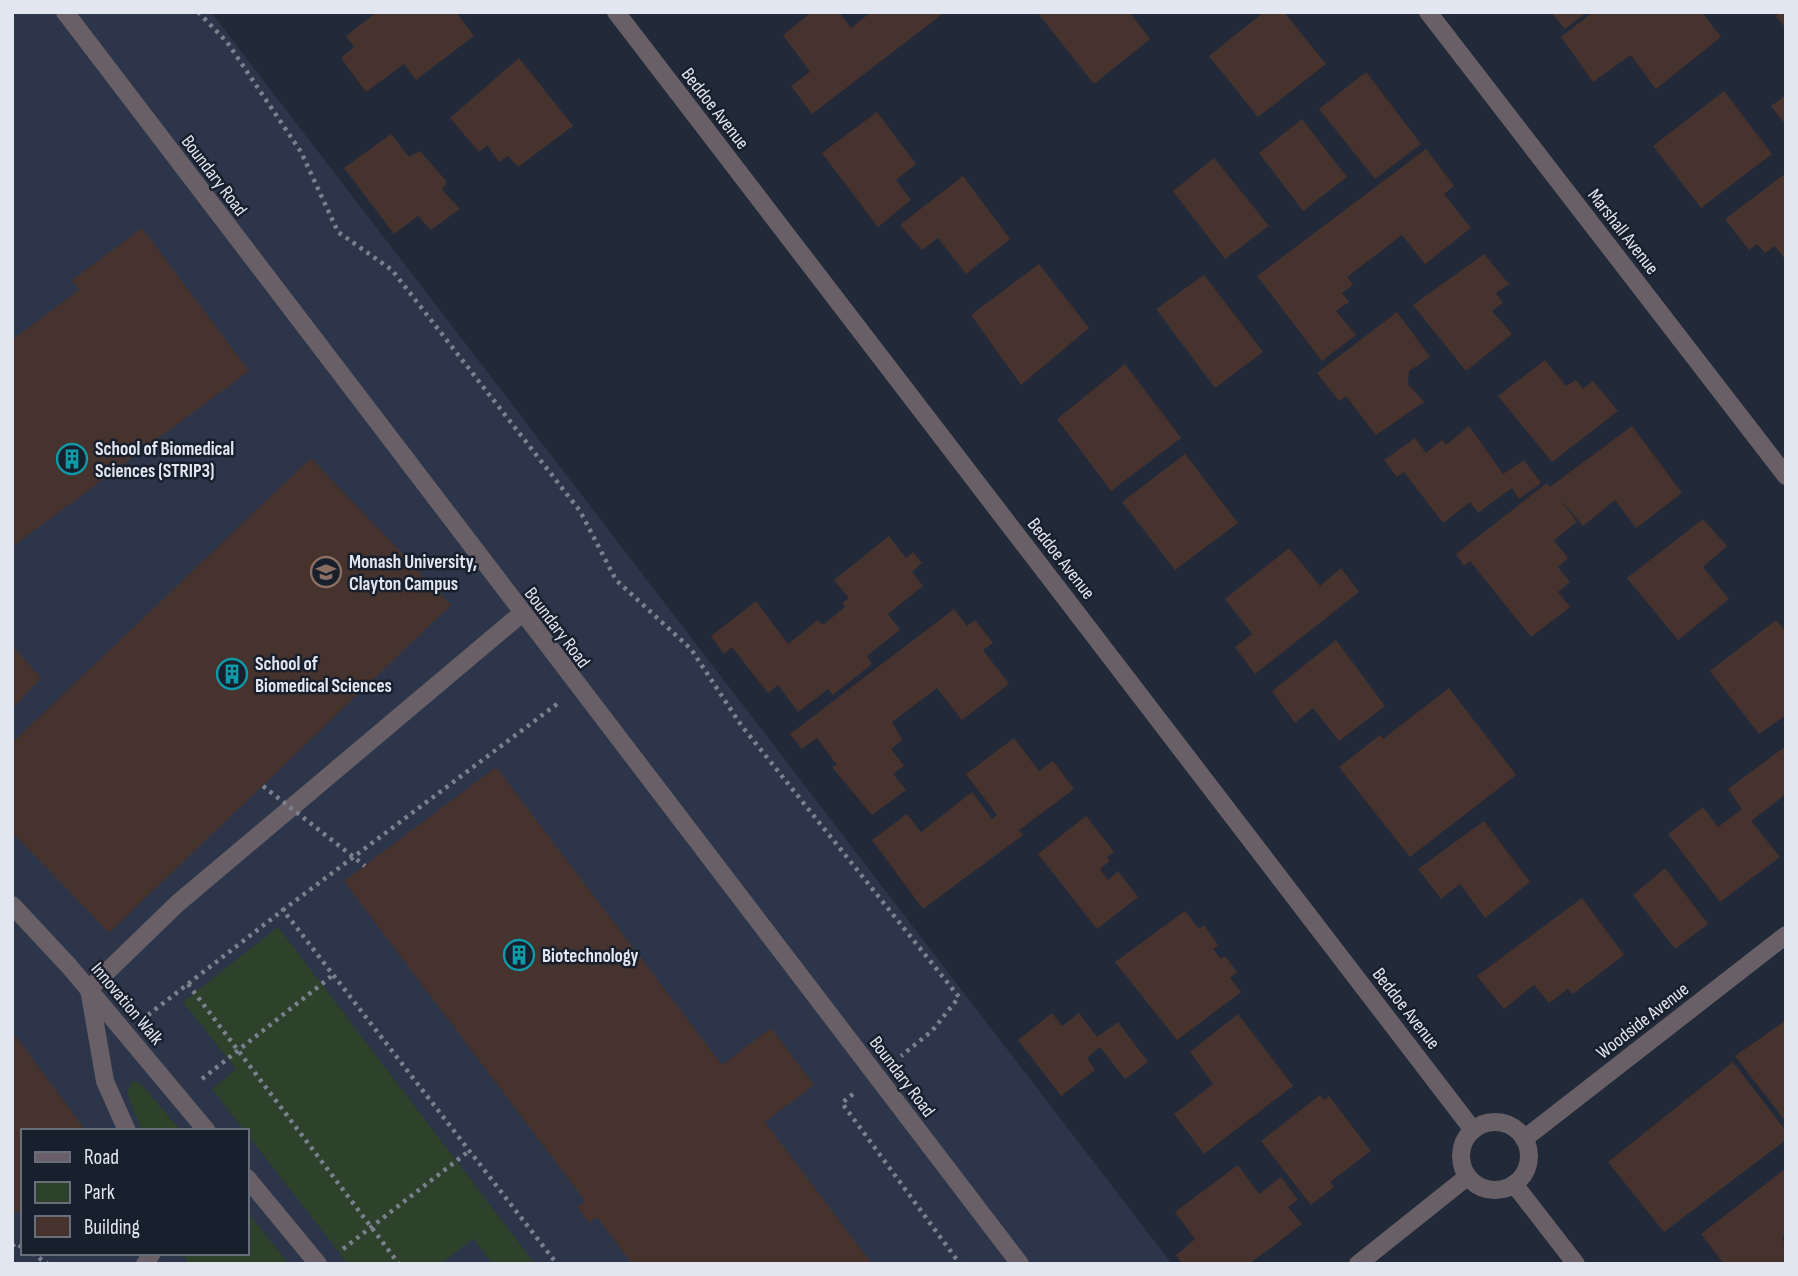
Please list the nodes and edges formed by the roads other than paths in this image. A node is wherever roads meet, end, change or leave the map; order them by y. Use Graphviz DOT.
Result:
graph roads {
  1 [pos="65,12"];
  2 [pos="616,12"];
  3 [pos="1429,12"];
  4 [pos="1786,476"];
  5 [pos="521,614"];
  6 [pos="12,905"];
  7 [pos="1786,935"];
  8 [pos="89,989"];
  9 [pos="126,1129"];
  10 [pos="205,1129"];
  11 [pos="1474,1130"];
  12 [pos="1524,1139"];
  13 [pos="1467,1177"];
  14 [pos="248,1179"];
  15 [pos="1514,1184"];
  16 [pos="326,1260"];
  17 [pos="1020,1264"];
  18 [pos="1359,1264"];
  19 [pos="1576,1264"];
  1 -- 5 [label="street, Boundary Road"];
  2 -- 11 [label="street, Beddoe Avenue"];
  3 -- 4 [label="street, Marshall Avenue"];
  5 -- 8 [label="street"];
  5 -- 17 [label="street, Boundary Road"];
  6 -- 8 [label="street, Innovation Walk"];
  7 -- 12 [label="street, Woodside Avenue"];
  8 -- 9 [label="street"];
  8 -- 10 [label="street, Innovation Walk"];
  11 -- 12 [label="street"];
  11 -- 13 [label="street"];
  12 -- 15 [label="street"];
  13 -- 15 [label="street"];
  13 -- 18 [label="street"];
  14 -- 16 [label="street"];
  15 -- 19 [label="street"];
}
